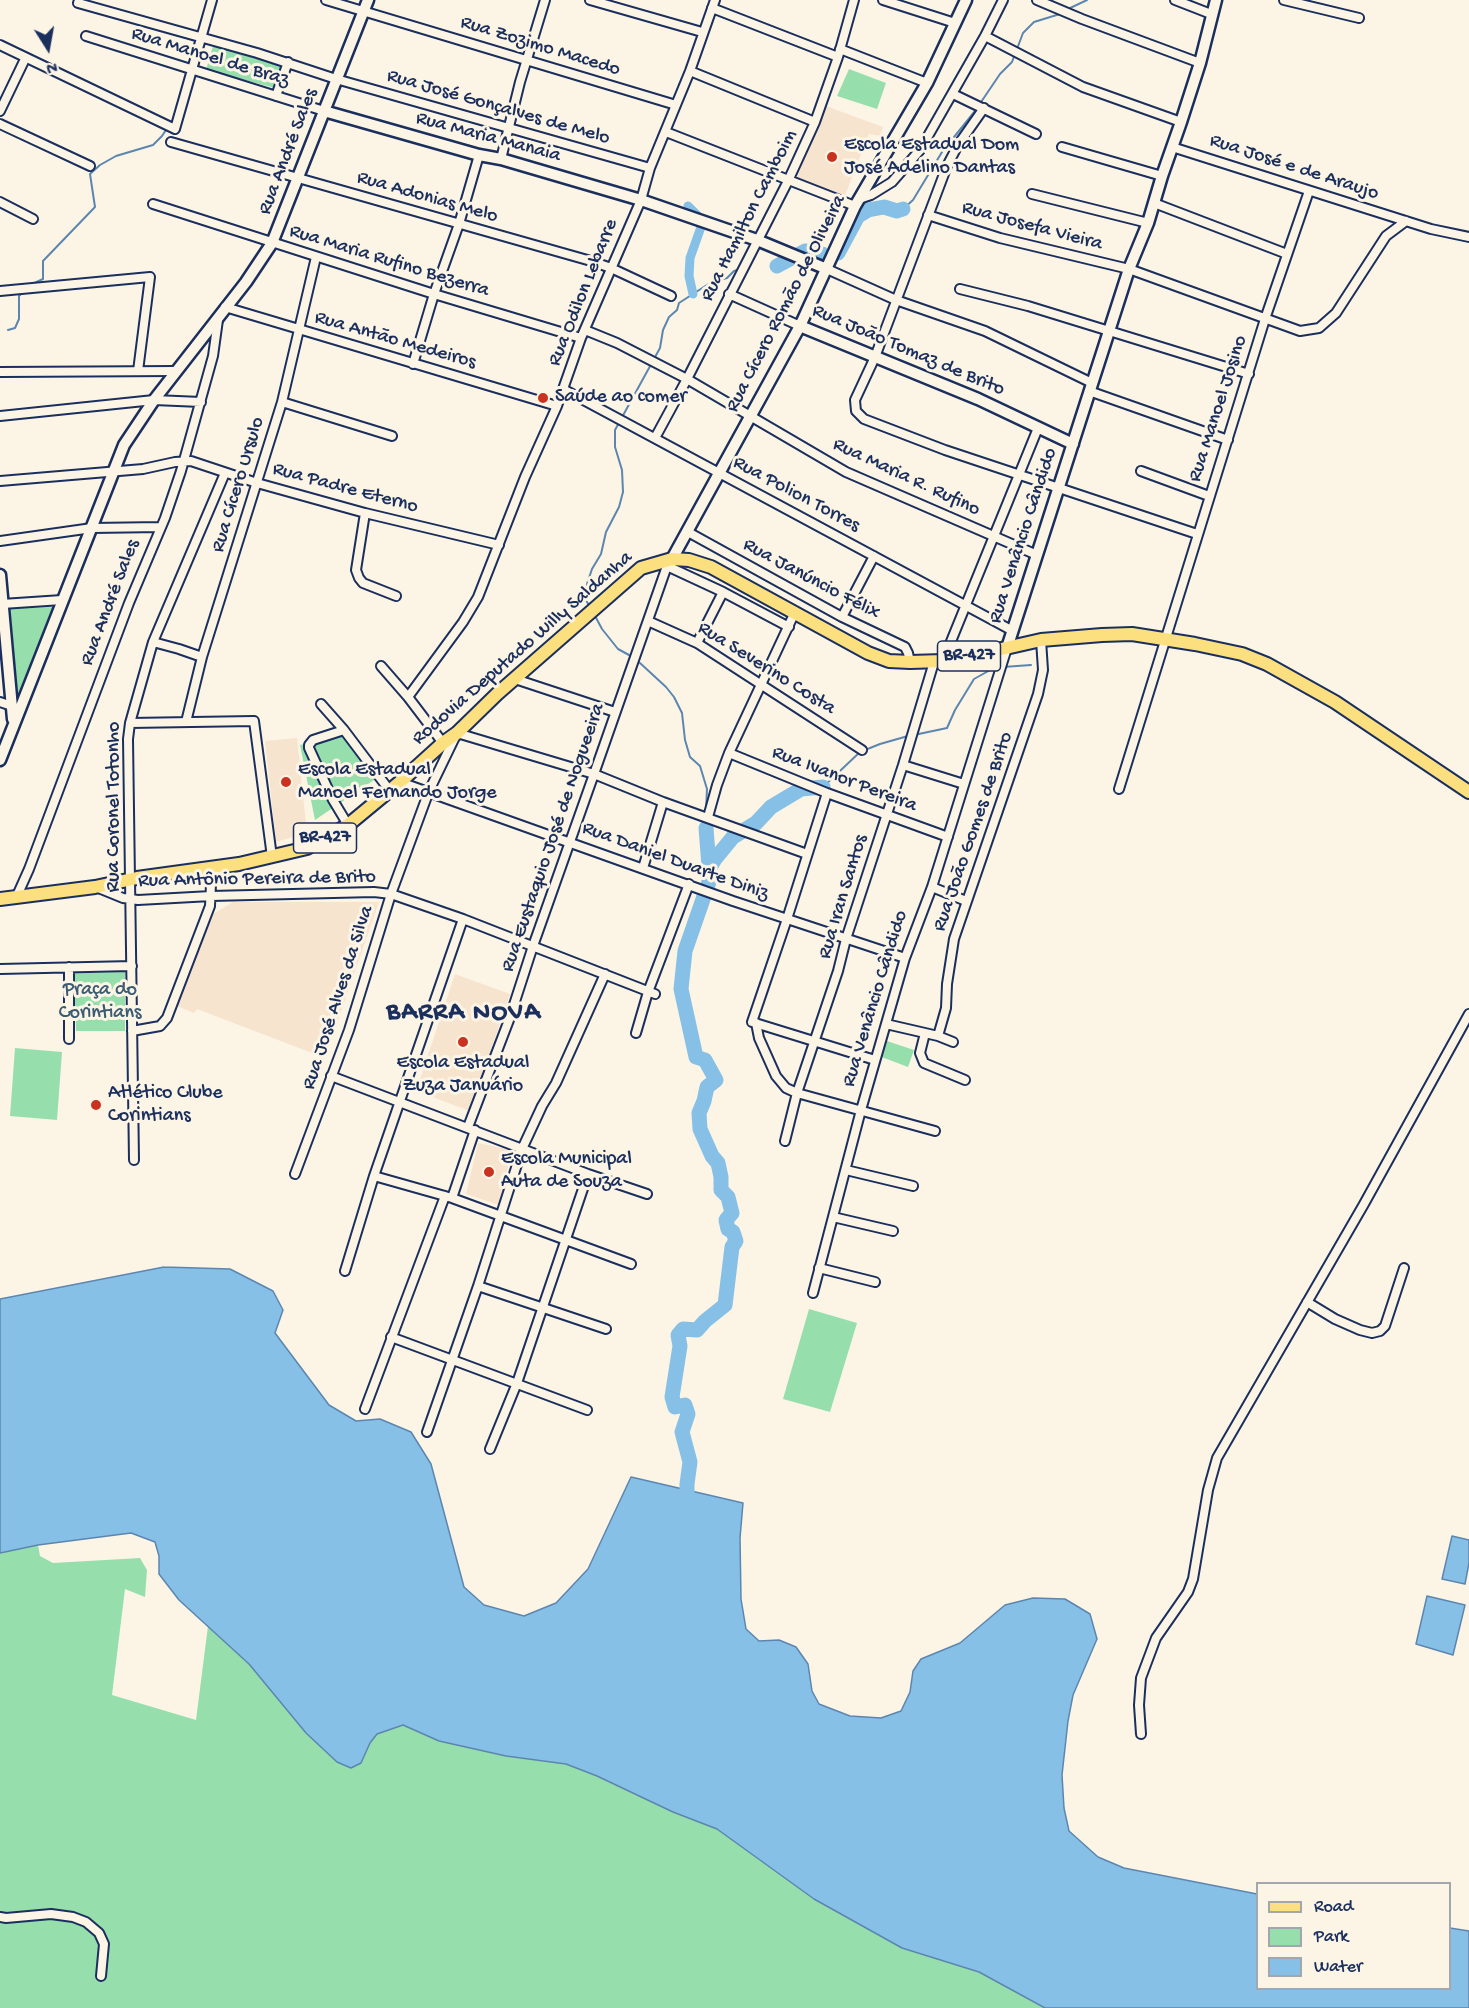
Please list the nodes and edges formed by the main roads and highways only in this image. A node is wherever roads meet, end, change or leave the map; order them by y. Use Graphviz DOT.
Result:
graph roads {
  1 [pos="1469,792"];
  2 [pos="0,899"];
  1 -- 2 [label="main road, Rodovia Deputado Willy Saldanha / BR-427"];
}
